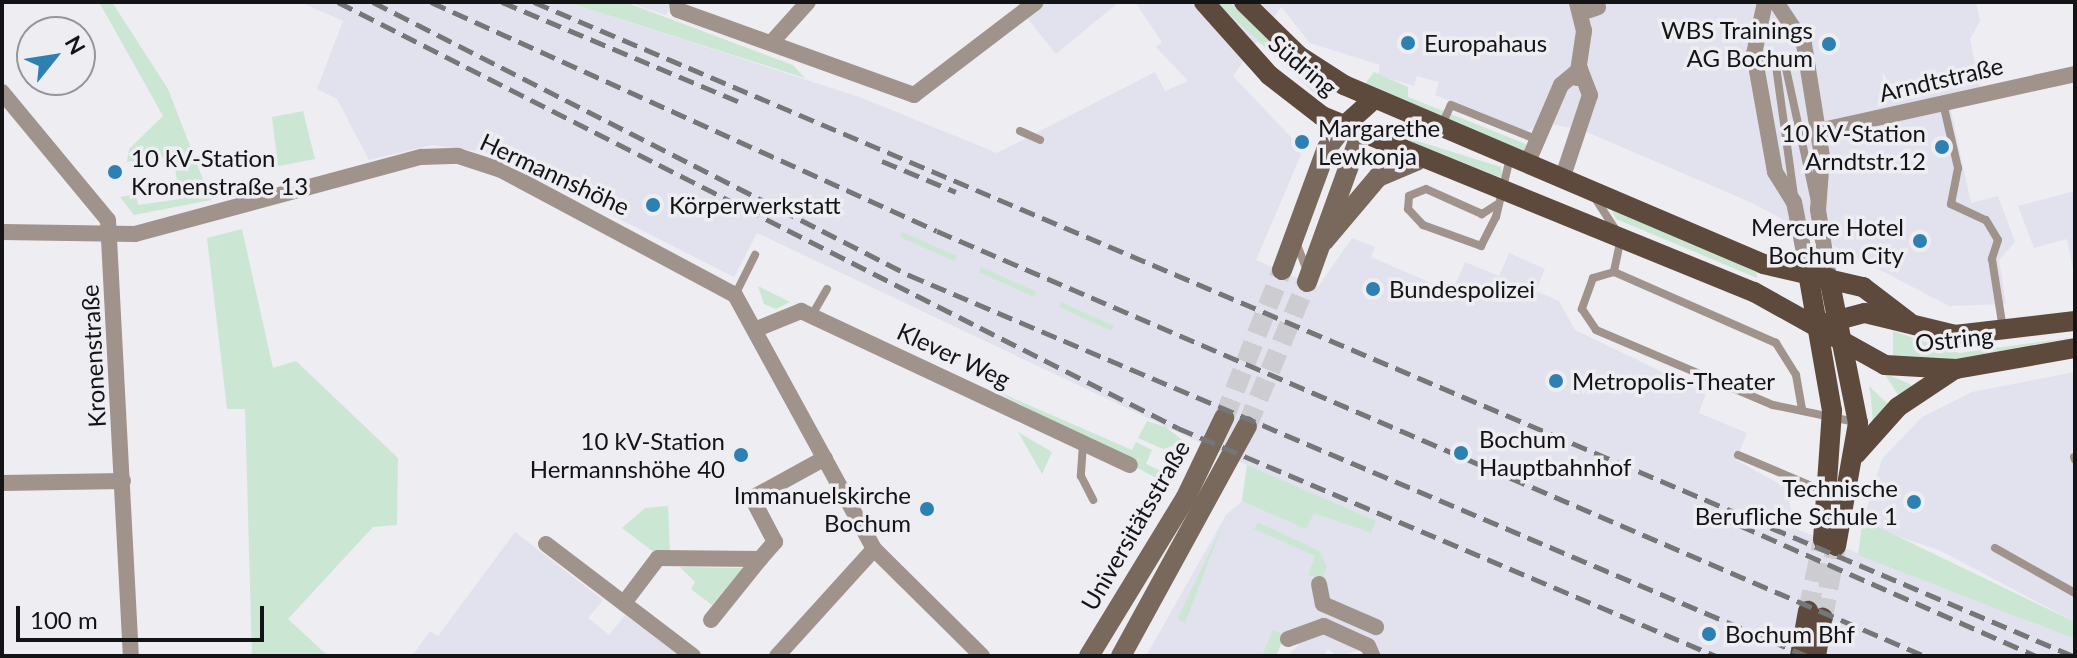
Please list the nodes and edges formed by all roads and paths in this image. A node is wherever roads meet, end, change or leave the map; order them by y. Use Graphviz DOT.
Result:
graph roads {
  1 [pos="677,2"];
  2 [pos="808,2"];
  3 [pos="1036,2"];
  4 [pos="1204,2"];
  5 [pos="1765,2"];
  6 [pos="1776,2"];
  7 [pos="1251,4"];
  8 [pos="1579,7"];
  9 [pos="1598,7"];
  10 [pos="771,43"];
  11 [pos="2075,74"];
  12 [pos="1568,89"];
  13 [pos="2,92"];
  14 [pos="1374,99"];
  15 [pos="1943,103"];
  16 [pos="1441,128"];
  17 [pos="1352,130"];
  18 [pos="1020,131"];
  19 [pos="1818,131"];
  20 [pos="1040,140"];
  21 [pos="1539,140"];
  22 [pos="1567,152"];
  23 [pos="1418,160"];
  24 [pos="1519,161"];
  25 [pos="1562,179"];
  26 [pos="1808,182"];
  27 [pos="1795,184"];
  28 [pos="1590,191"];
  29 [pos="1500,197"];
  30 [pos="1794,202"];
  31 [pos="1818,210"];
  32 [pos="2,232"];
  33 [pos="111,235"];
  34 [pos="1293,235"];
  35 [pos="1621,238"];
  36 [pos="1319,247"];
  37 [pos="755,255"];
  38 [pos="1282,270"];
  39 [pos="1614,272"];
  40 [pos="1308,278"];
  41 [pos="1829,278"];
  42 [pos="1810,282"];
  43 [pos="827,289"];
  44 [pos="735,295"];
  45 [pos="1763,297"];
  46 [pos="812,315"];
  47 [pos="2075,321"];
  48 [pos="1829,322"];
  49 [pos="1909,322"];
  50 [pos="757,329"];
  51 [pos="2003,334"];
  52 [pos="1844,342"];
  53 [pos="2075,348"];
  54 [pos="1956,369"];
  55 [pos="1802,409"];
  56 [pos="1832,411"];
  57 [pos="1224,418"];
  58 [pos="1858,423"];
  59 [pos="1247,426"];
  60 [pos="1083,443"];
  61 [pos="1856,454"];
  62 [pos="1738,455"];
  63 [pos="825,458"];
  64 [pos="1130,465"];
  65 [pos="123,481"];
  66 [pos="2,483"];
  67 [pos="1831,494"];
  68 [pos="1093,500"];
  69 [pos="546,544"];
  70 [pos="1995,548"];
  71 [pos="874,549"];
  72 [pos="760,559"];
  73 [pos="2075,593"];
  74 [pos="624,603"];
  75 [pos="711,620"];
  76 [pos="1311,631"];
  77 [pos="1288,639"];
  78 [pos="1369,651"];
  79 [pos="131,656"];
  80 [pos="693,656"];
  81 [pos="777,656"];
  82 [pos="982,656"];
  83 [pos="1089,656"];
  84 [pos="1121,656"];
  85 [pos="1800,656"];
  86 [pos="1816,656"];
  1 -- 10 [label="street"];
  2 -- 10 [label="street"];
  3 -- 10 [label="street"];
  4 -- 17 [label="main road, Südring"];
  5 -- 30 [label="street"];
  6 -- 19 [label="street"];
  7 -- 14 [label="main road, Südring"];
  8 -- 9 [label="street"];
  8 -- 12 [label="street"];
  11 -- 15 [label="street, Arndtstraße"];
  12 -- 21 [label="street"];
  12 -- 22 [label="street"];
  13 -- 33 [label="street, Kronenstraße"];
  14 -- 16 [label="main road, Südring"];
  14 -- 17 [label="main road"];
  15 -- 19 [label="street, Arndtstraße"];
  15 -- 51 [label="lane"];
  16 -- 21 [label="lane"];
  16 -- 24 [label="main road, Südring"];
  17 -- 23 [label="main road, Südring"];
  17 -- 34 [label="main road"];
  17 -- 36 [label="main road"];
  18 -- 20 [label="lane"];
  19 -- 31 [label="street"];
  21 -- 22 [label="street"];
  21 -- 24 [label="street"];
  22 -- 25 [label="street"];
  23 -- 29 [label="main road, Südring"];
  23 -- 36 [label="main road"];
  24 -- 25 [label="main road, Südring"];
  24 -- 29 [label="lane"];
  25 -- 28 [label="main road, Südring"];
  26 -- 27 [label="lane"];
  26 -- 27 [label="lane"];
  26 -- 31 [label="lane"];
  27 -- 30 [label="lane"];
  28 -- 35 [label="lane"];
  28 -- 42 [label="main road, Ostring"];
  29 -- 29 [label="lane"];
  29 -- 35 [label="main road, Südring"];
  30 -- 42 [label="street"];
  31 -- 41 [label="street"];
  32 -- 33 [label="street, Hermannshöhe"];
  33 -- 44 [label="street, Hermannshöhe"];
  33 -- 65 [label="street, Kronenstraße"];
  34 -- 38 [label="main road"];
  34 -- 40 [label="lane"];
  35 -- 39 [label="lane"];
  35 -- 45 [label="main road, Südring"];
  36 -- 40 [label="main road"];
  37 -- 44 [label="lane"];
  39 -- 55 [label="lane"];
  39 -- 55 [label="lane"];
  41 -- 42 [label="main road, Ostring"];
  41 -- 48 [label="main road"];
  41 -- 49 [label="main road, Ostring"];
  42 -- 45 [label="main road"];
  42 -- 48 [label="main road"];
  43 -- 46 [label="lane"];
  44 -- 50 [label="street, Hermannshöhe"];
  45 -- 48 [label="main road, Südring"];
  46 -- 50 [label="street"];
  46 -- 60 [label="street, Klever Weg"];
  47 -- 51 [label="main road, Ostring"];
  48 -- 49 [label="main road, Ostring"];
  48 -- 52 [label="main road"];
  48 -- 56 [label="main road"];
  49 -- 51 [label="main road, Ostring"];
  50 -- 63 [label="street, Hermannshöhe"];
  52 -- 54 [label="main road, Ostring"];
  52 -- 58 [label="main road"];
  53 -- 54 [label="main road, Ostring"];
  54 -- 61 [label="main road"];
  55 -- 56 [label="lane"];
  56 -- 58 [label="lane"];
  56 -- 67 [label="main road"];
  57 -- 83 [label="main road, Universitätsstraße"];
  58 -- 61 [label="main road"];
  59 -- 84 [label="main road"];
  60 -- 64 [label="street, Klever Weg"];
  60 -- 68 [label="lane"];
  61 -- 67 [label="main road"];
  62 -- 67 [label="lane"];
  63 -- 71 [label="street, Hermannshöhe"];
  63 -- 72 [label="street"];
  65 -- 66 [label="street"];
  65 -- 79 [label="street, Kronenstraße"];
  69 -- 74 [label="street"];
  70 -- 73 [label="lane"];
  71 -- 81 [label="street"];
  71 -- 82 [label="street, Hermannshöhe"];
  72 -- 74 [label="street"];
  72 -- 75 [label="street"];
  74 -- 80 [label="street"];
  76 -- 77 [label="street"];
  76 -- 78 [label="street"];
  76 -- 78 [label="street"];
  85 -- 86 [label="main road"];
}
